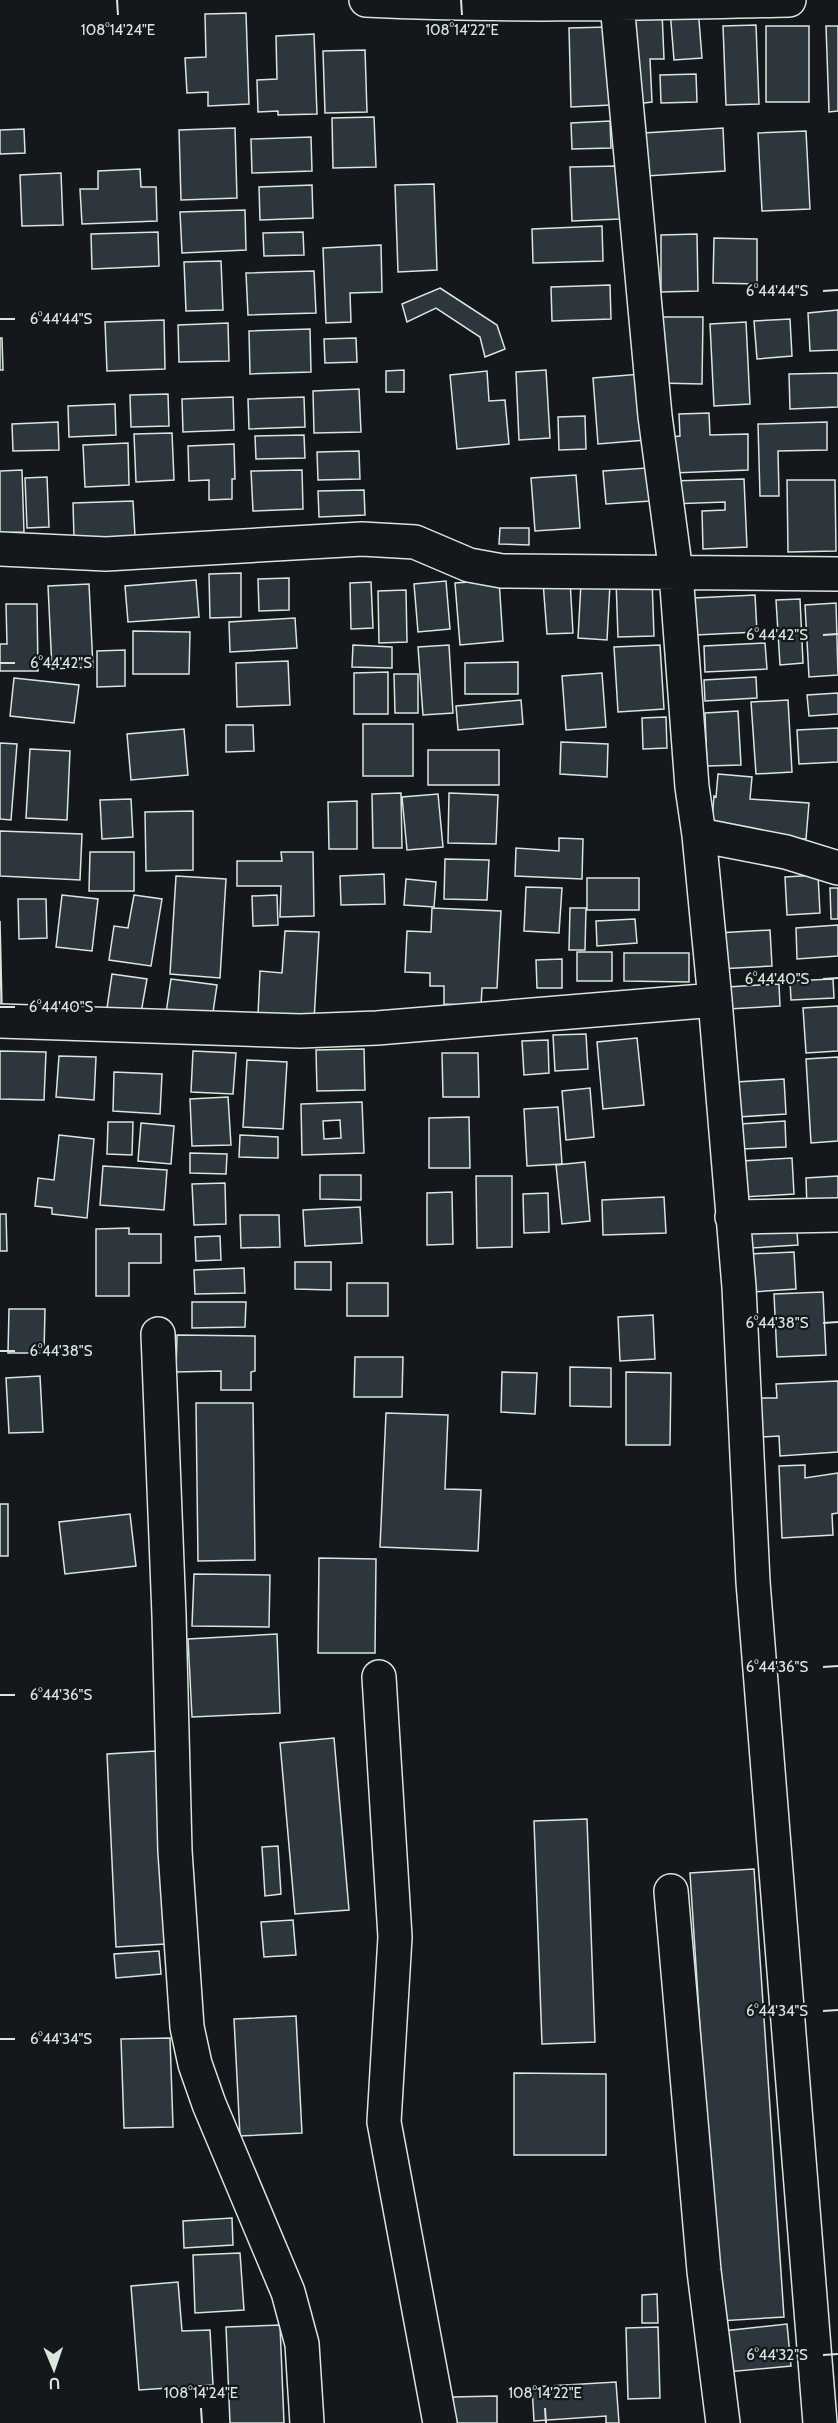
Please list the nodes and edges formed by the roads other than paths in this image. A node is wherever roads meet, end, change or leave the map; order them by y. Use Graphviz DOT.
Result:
graph roads {
  1 [pos="366,0"];
  2 [pos="789,0"];
  3 [pos="617,4"];
  4 [pos="0,549"];
  5 [pos="676,573"];
  6 [pos="838,574"];
  7 [pos="699,835"];
  8 [pos="838,868"];
  9 [pos="715,1000"];
  10 [pos="0,1021"];
  11 [pos="838,1215"];
  12 [pos="732,1217"];
  13 [pos="158,1334"];
  14 [pos="379,1677"];
  15 [pos="671,1891"];
  16 [pos="307,2423"];
  17 [pos="440,2423"];
  18 [pos="723,2423"];
  19 [pos="820,2423"];
  1 -- 3 [label="street"];
  2 -- 3 [label="street"];
  3 -- 5 [label="street"];
  4 -- 5 [label="street"];
  5 -- 6 [label="street"];
  5 -- 7 [label="street"];
  7 -- 8 [label="street"];
  7 -- 9 [label="street"];
  9 -- 10 [label="street"];
  9 -- 12 [label="street"];
  11 -- 12 [label="street"];
  12 -- 19 [label="street"];
  13 -- 16 [label="street"];
  14 -- 17 [label="street"];
  15 -- 18 [label="street"];
}
